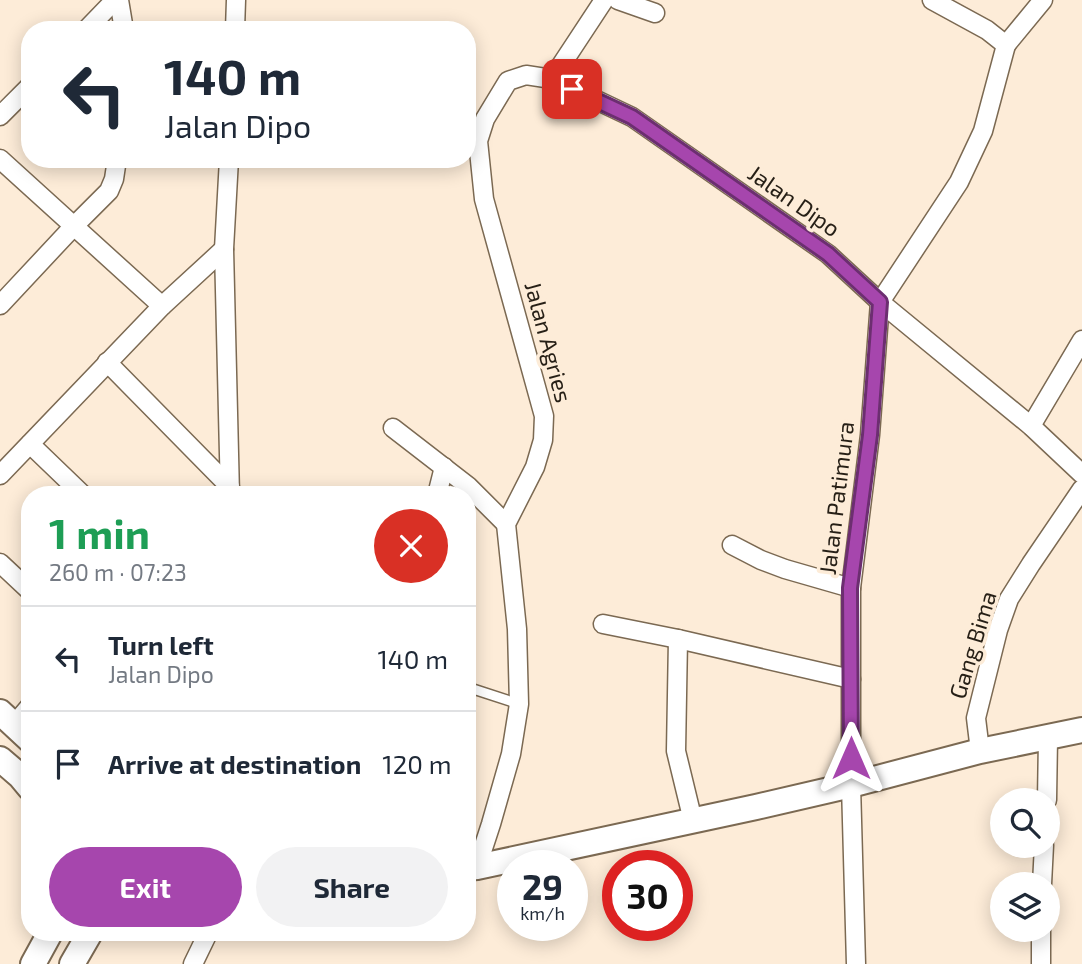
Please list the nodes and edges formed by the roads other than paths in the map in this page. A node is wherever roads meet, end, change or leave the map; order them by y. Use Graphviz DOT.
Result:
graph roads {
  1 [pos="117,0"];
  2 [pos="236,0"];
  3 [pos="604,0"];
  4 [pos="618,0"];
  5 [pos="932,0"];
  6 [pos="1043,0"];
  7 [pos="654,13"];
  8 [pos="95,21"];
  9 [pos="122,21"];
  10 [pos="235,21"];
  11 [pos="1006,45"];
  12 [pos="552,79"];
  13 [pos="21,95"];
  14 [pos="0,116"];
  15 [pos="0,159"];
  16 [pos="116,168"];
  17 [pos="228,168"];
  18 [pos="73,227"];
  19 [pos="224,249"];
  20 [pos="880,302"];
  21 [pos="0,305"];
  22 [pos="162,306"];
  23 [pos="1082,340"];
  24 [pos="107,362"];
  25 [pos="1031,426"];
  26 [pos="393,428"];
  27 [pos="30,444"];
  28 [pos="444,467"];
  29 [pos="1082,474"];
  30 [pos="0,475"];
  31 [pos="74,486"];
  32 [pos="225,486"];
  33 [pos="230,486"];
  34 [pos="439,486"];
  35 [pos="468,486"];
  36 [pos="1082,489"];
  37 [pos="476,494"];
  38 [pos="506,524"];
  39 [pos="732,545"];
  40 [pos="0,563"];
  41 [pos="21,583"];
  42 [pos="850,588"];
  43 [pos="603,624"];
  44 [pos="678,639"];
  45 [pos="851,679"];
  46 [pos="476,690"];
  47 [pos="519,704"];
  48 [pos="1082,730"];
  49 [pos="1048,738"];
  50 [pos="980,751"];
  51 [pos="0,759"];
  52 [pos="21,777"];
  53 [pos="851,785"];
  54 [pos="1046,788"];
  55 [pos="693,821"];
  56 [pos="476,859"];
  57 [pos="476,867"];
  58 [pos="46,941"];
  59 [pos="85,941"];
  60 [pos="204,941"];
  61 [pos="1041,942"];
  62 [pos="33,964"];
  63 [pos="72,964"];
  64 [pos="193,964"];
  65 [pos="856,964"];
  66 [pos="1041,964"];
  1 -- 8 [label="street"];
  1 -- 9 [label="street"];
  2 -- 10 [label="street"];
  3 -- 12 [label="street"];
  4 -- 7 [label="street"];
  5 -- 11 [label="street"];
  6 -- 11 [label="street"];
  11 -- 20 [label="street"];
  12 -- 20 [label="street, Jalan Dipo"];
  12 -- 38 [label="street, Jalan Agries"];
  13 -- 14 [label="street"];
  15 -- 18 [label="street"];
  16 -- 18 [label="street"];
  17 -- 19 [label="street"];
  18 -- 21 [label="street"];
  18 -- 22 [label="street"];
  19 -- 22 [label="street"];
  19 -- 33 [label="street"];
  20 -- 25 [label="street, Jalan Dipo"];
  20 -- 42 [label="street, Jalan Patimura"];
  22 -- 24 [label="street"];
  23 -- 25 [label="street"];
  24 -- 27 [label="street"];
  24 -- 32 [label="street"];
  25 -- 29 [label="street, Jalan Dipo"];
  26 -- 28 [label="street"];
  27 -- 30 [label="street"];
  27 -- 31 [label="street"];
  28 -- 34 [label="street"];
  28 -- 35 [label="street"];
  36 -- 50 [label="street, Gang Bima"];
  37 -- 38 [label="street"];
  38 -- 47 [label="street"];
  39 -- 42 [label="street"];
  40 -- 41 [label="street"];
  42 -- 45 [label="street, Jalan Patimura"];
  43 -- 44 [label="street"];
  44 -- 45 [label="street"];
  44 -- 55 [label="street"];
  45 -- 53 [label="street, Jalan Patimura"];
  46 -- 47 [label="lane"];
  47 -- 56 [label="street"];
  48 -- 49 [label="street"];
  49 -- 50 [label="street"];
  49 -- 54 [label="street"];
  50 -- 53 [label="street"];
  51 -- 52 [label="street"];
  53 -- 55 [label="street"];
  53 -- 65 [label="street, Jalan Patimura"];
  55 -- 57 [label="street"];
  58 -- 62 [label="street"];
  59 -- 63 [label="street"];
  60 -- 64 [label="street"];
  61 -- 66 [label="street"];
}
